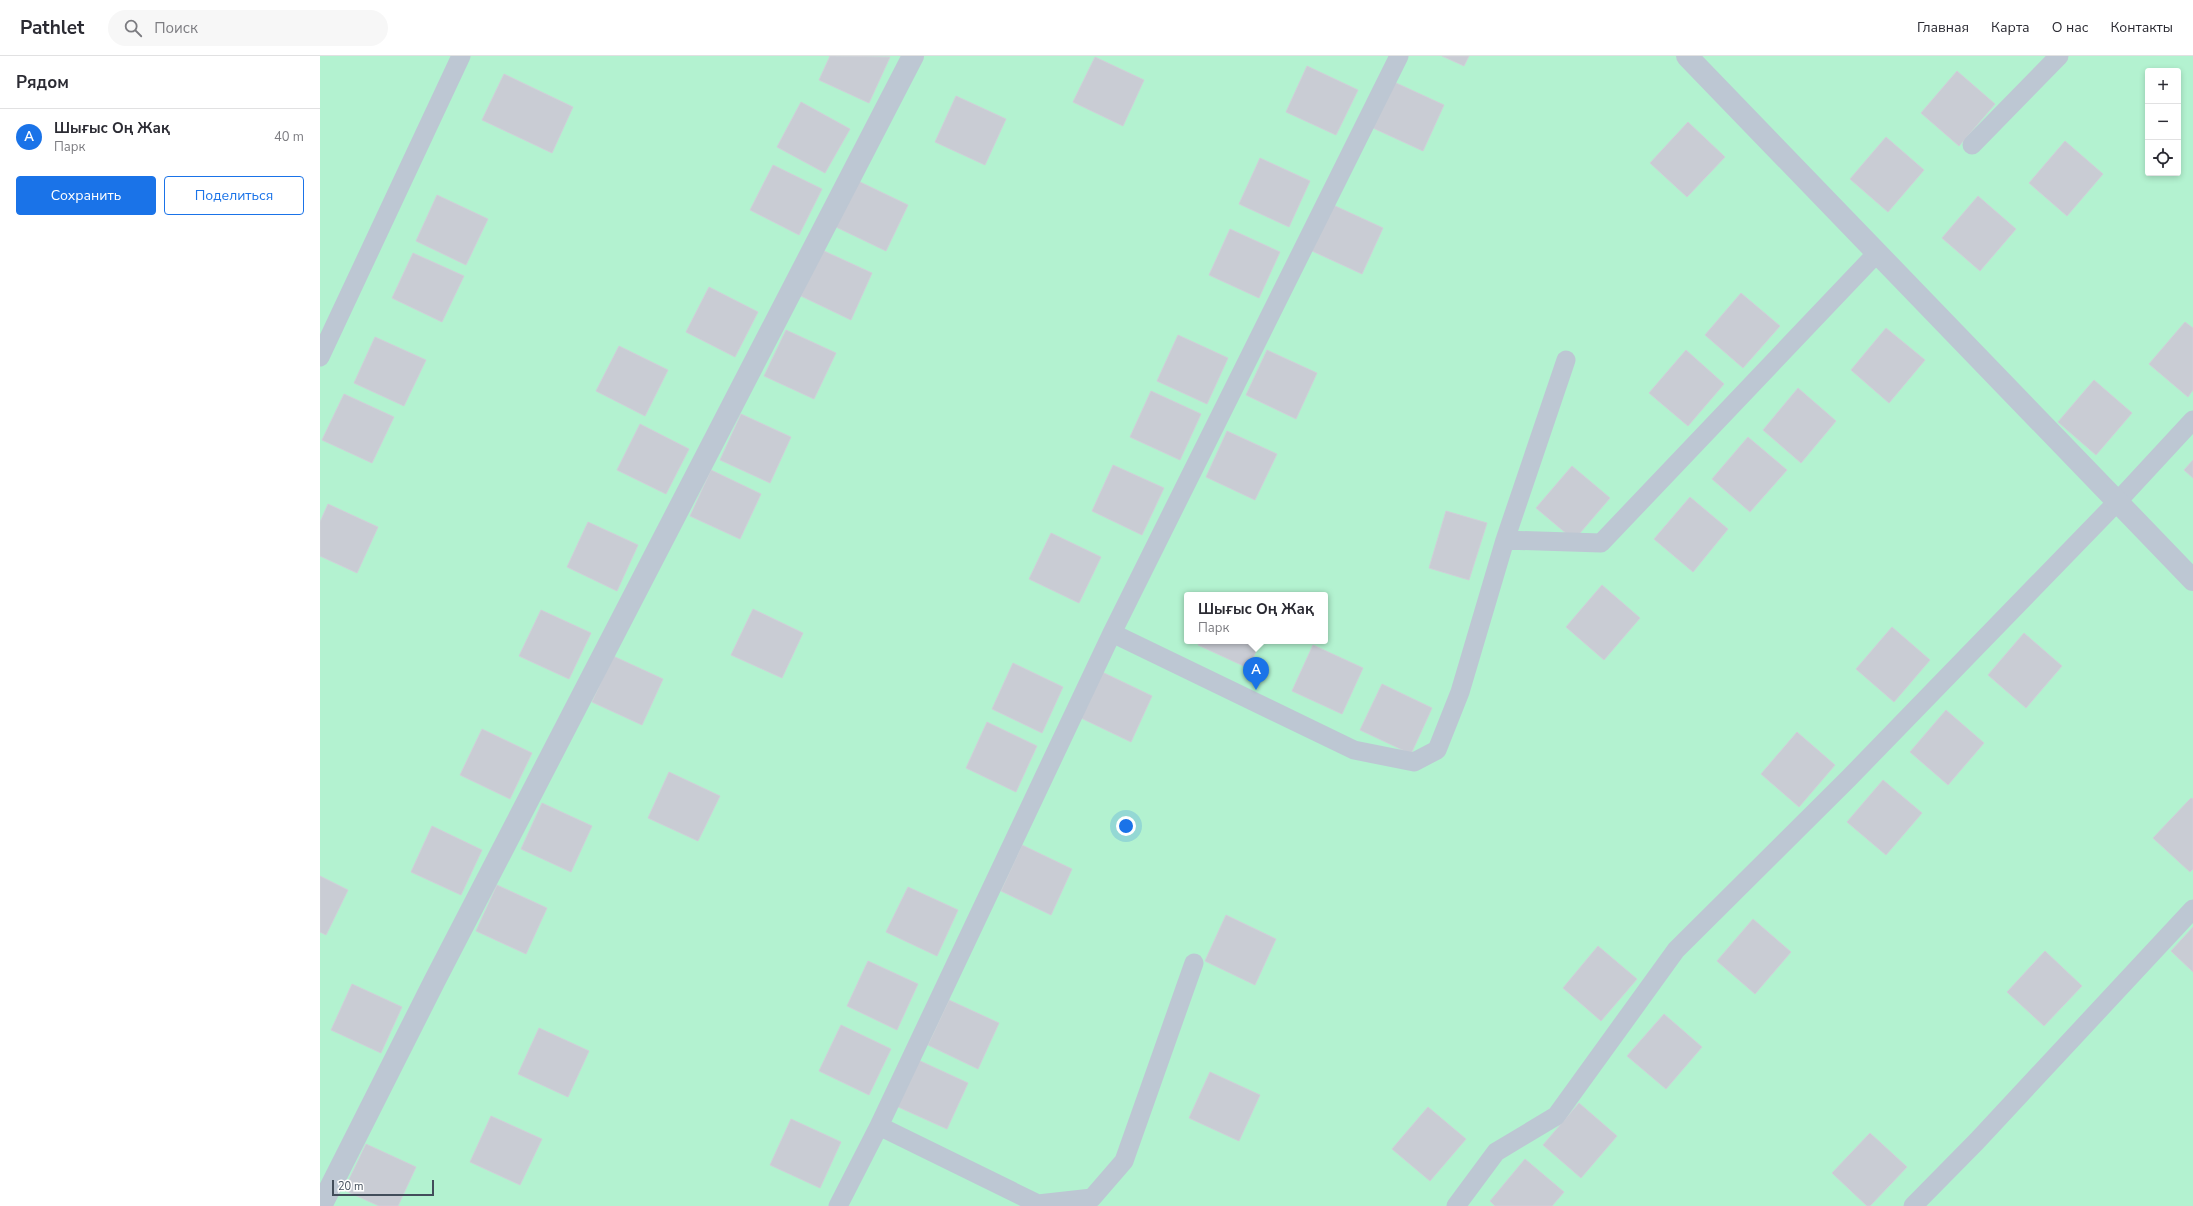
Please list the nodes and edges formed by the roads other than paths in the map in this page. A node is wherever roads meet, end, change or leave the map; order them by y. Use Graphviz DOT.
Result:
graph roads {
  1 [pos="461,56"];
  2 [pos="913,56"];
  3 [pos="1399,56"];
  4 [pos="1687,56"];
  5 [pos="2059,56"];
  6 [pos="1972,145"];
  7 [pos="1877,253"];
  8 [pos="320,357"];
  9 [pos="1566,360"];
  10 [pos="2193,420"];
  11 [pos="2118,501"];
  12 [pos="1505,540"];
  13 [pos="2193,580"];
  14 [pos="1112,633"];
  15 [pos="2193,909"];
  16 [pos="1194,963"];
  17 [pos="879,1126"];
  18 [pos="321,1206"];
  19 [pos="838,1206"];
  20 [pos="1456,1206"];
  21 [pos="1913,1206"];
  1 -- 8 [label="lane"];
  2 -- 18 [label="street"];
  3 -- 14 [label="lane"];
  4 -- 7 [label="street"];
  5 -- 6 [label="lane"];
  7 -- 11 [label="street"];
  7 -- 12 [label="lane"];
  9 -- 12 [label="lane"];
  10 -- 11 [label="lane"];
  11 -- 13 [label="street"];
  11 -- 20 [label="lane"];
  12 -- 14 [label="lane"];
  14 -- 17 [label="lane"];
  15 -- 21 [label="lane"];
  16 -- 17 [label="lane"];
  17 -- 19 [label="lane"];
}
